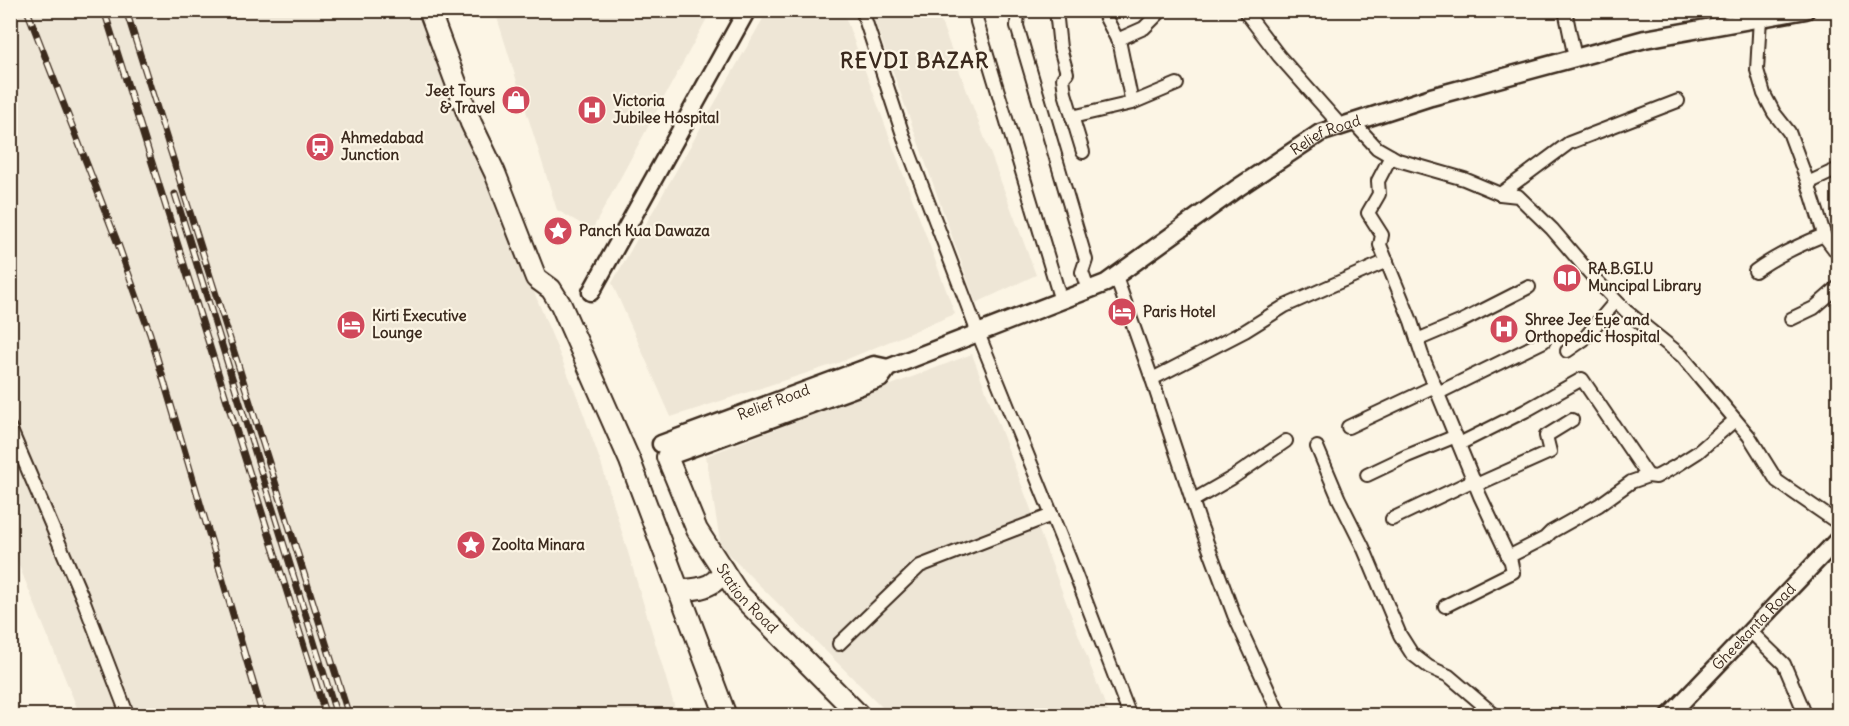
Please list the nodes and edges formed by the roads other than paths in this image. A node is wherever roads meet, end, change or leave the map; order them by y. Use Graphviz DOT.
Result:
graph roads {
  1 [pos="429,10"];
  2 [pos="747,10"];
  3 [pos="862,10"];
  4 [pos="1018,10"];
  5 [pos="1056,10"];
  6 [pos="1102,10"];
  7 [pos="1162,10"];
  8 [pos="1244,10"];
  9 [pos="1565,10"];
  10 [pos="1806,10"];
  11 [pos="976,12"];
  12 [pos="1759,14"];
  13 [pos="1117,40"];
  14 [pos="1575,58"];
  15 [pos="1178,84"];
  16 [pos="1678,101"];
  17 [pos="1132,103"];
  18 [pos="1072,117"];
  19 [pos="1347,124"];
  20 [pos="1083,152"];
  21 [pos="1391,156"];
  22 [pos="1839,169"];
  23 [pos="1808,183"];
  24 [pos="1500,194"];
  25 [pos="1824,235"];
  26 [pos="1839,254"];
  27 [pos="1387,261"];
  28 [pos="1755,271"];
  29 [pos="1116,277"];
  30 [pos="1839,286"];
  31 [pos="1529,287"];
  32 [pos="1088,290"];
  33 [pos="591,292"];
  34 [pos="1061,301"];
  35 [pos="1616,301"];
  36 [pos="1791,320"];
  37 [pos="978,333"];
  38 [pos="1417,340"];
  39 [pos="1545,341"];
  40 [pos="1567,351"];
  41 [pos="1152,379"];
  42 [pos="1436,389"];
  43 [pos="1572,420"];
  44 [pos="1735,420"];
  45 [pos="1348,427"];
  46 [pos="10,428"];
  47 [pos="1458,440"];
  48 [pos="1286,441"];
  49 [pos="1317,447"];
  50 [pos="664,450"];
  51 [pos="1367,475"];
  52 [pos="1648,476"];
  53 [pos="1475,482"];
  54 [pos="1192,501"];
  55 [pos="1052,515"];
  56 [pos="1392,519"];
  57 [pos="1839,523"];
  58 [pos="1839,539"];
  59 [pos="1508,557"];
  60 [pos="723,570"];
  61 [pos="678,590"];
  62 [pos="1445,606"];
  63 [pos="1750,631"];
  64 [pos="838,644"];
  65 [pos="128,716"];
  66 [pos="726,716"];
  67 [pos="860,716"];
  68 [pos="1130,716"];
  69 [pos="1280,716"];
  70 [pos="1496,716"];
  71 [pos="1669,716"];
  72 [pos="1806,716"];
  1 -- 61 [label="main road"];
  2 -- 33 [label="main road"];
  3 -- 37 [label="street"];
  4 -- 32 [label="street"];
  5 -- 18 [label="street"];
  6 -- 13 [label="street"];
  7 -- 13 [label="street"];
  8 -- 19 [label="street"];
  9 -- 14 [label="street"];
  10 -- 12 [label="main road, Relief Road"];
  11 -- 34 [label="street"];
  12 -- 14 [label="main road, Relief Road"];
  12 -- 23 [label="street"];
  13 -- 17 [label="street"];
  14 -- 19 [label="main road, Relief Road"];
  15 -- 17 [label="street"];
  16 -- 24 [label="street"];
  17 -- 18 [label="street"];
  18 -- 20 [label="street"];
  19 -- 21 [label="street"];
  19 -- 29 [label="main road, Relief Road"];
  21 -- 24 [label="street"];
  21 -- 27 [label="street"];
  22 -- 23 [label="street"];
  23 -- 25 [label="street"];
  24 -- 35 [label="street"];
  25 -- 26 [label="street"];
  25 -- 28 [label="street"];
  27 -- 38 [label="street"];
  27 -- 41 [label="street"];
  29 -- 32 [label="main road, Relief Road"];
  29 -- 41 [label="street"];
  30 -- 36 [label="street"];
  31 -- 38 [label="street"];
  32 -- 34 [label="main road, Relief Road"];
  34 -- 37 [label="main road, Relief Road"];
  35 -- 40 [label="street"];
  35 -- 44 [label="street"];
  37 -- 50 [label="main road, Relief Road"];
  37 -- 55 [label="street"];
  38 -- 42 [label="street"];
  39 -- 42 [label="street"];
  41 -- 54 [label="street"];
  42 -- 45 [label="street"];
  42 -- 47 [label="street"];
  43 -- 53 [label="street"];
  44 -- 52 [label="street"];
  44 -- 57 [label="street"];
  46 -- 65 [label="street"];
  47 -- 51 [label="street"];
  47 -- 52 [label="street"];
  47 -- 53 [label="street"];
  48 -- 54 [label="street"];
  49 -- 70 [label="street"];
  50 -- 60 [label="main road, Station Road"];
  52 -- 59 [label="street"];
  53 -- 56 [label="street"];
  53 -- 59 [label="street"];
  54 -- 69 [label="street"];
  55 -- 64 [label="street"];
  55 -- 68 [label="street"];
  58 -- 63 [label="street, Gheekanta Road"];
  59 -- 62 [label="street"];
  60 -- 61 [label="main road"];
  60 -- 67 [label="main road, Station Road"];
  61 -- 66 [label="main road"];
  63 -- 71 [label="street, Gheekanta Road"];
  63 -- 72 [label="street"];
}
